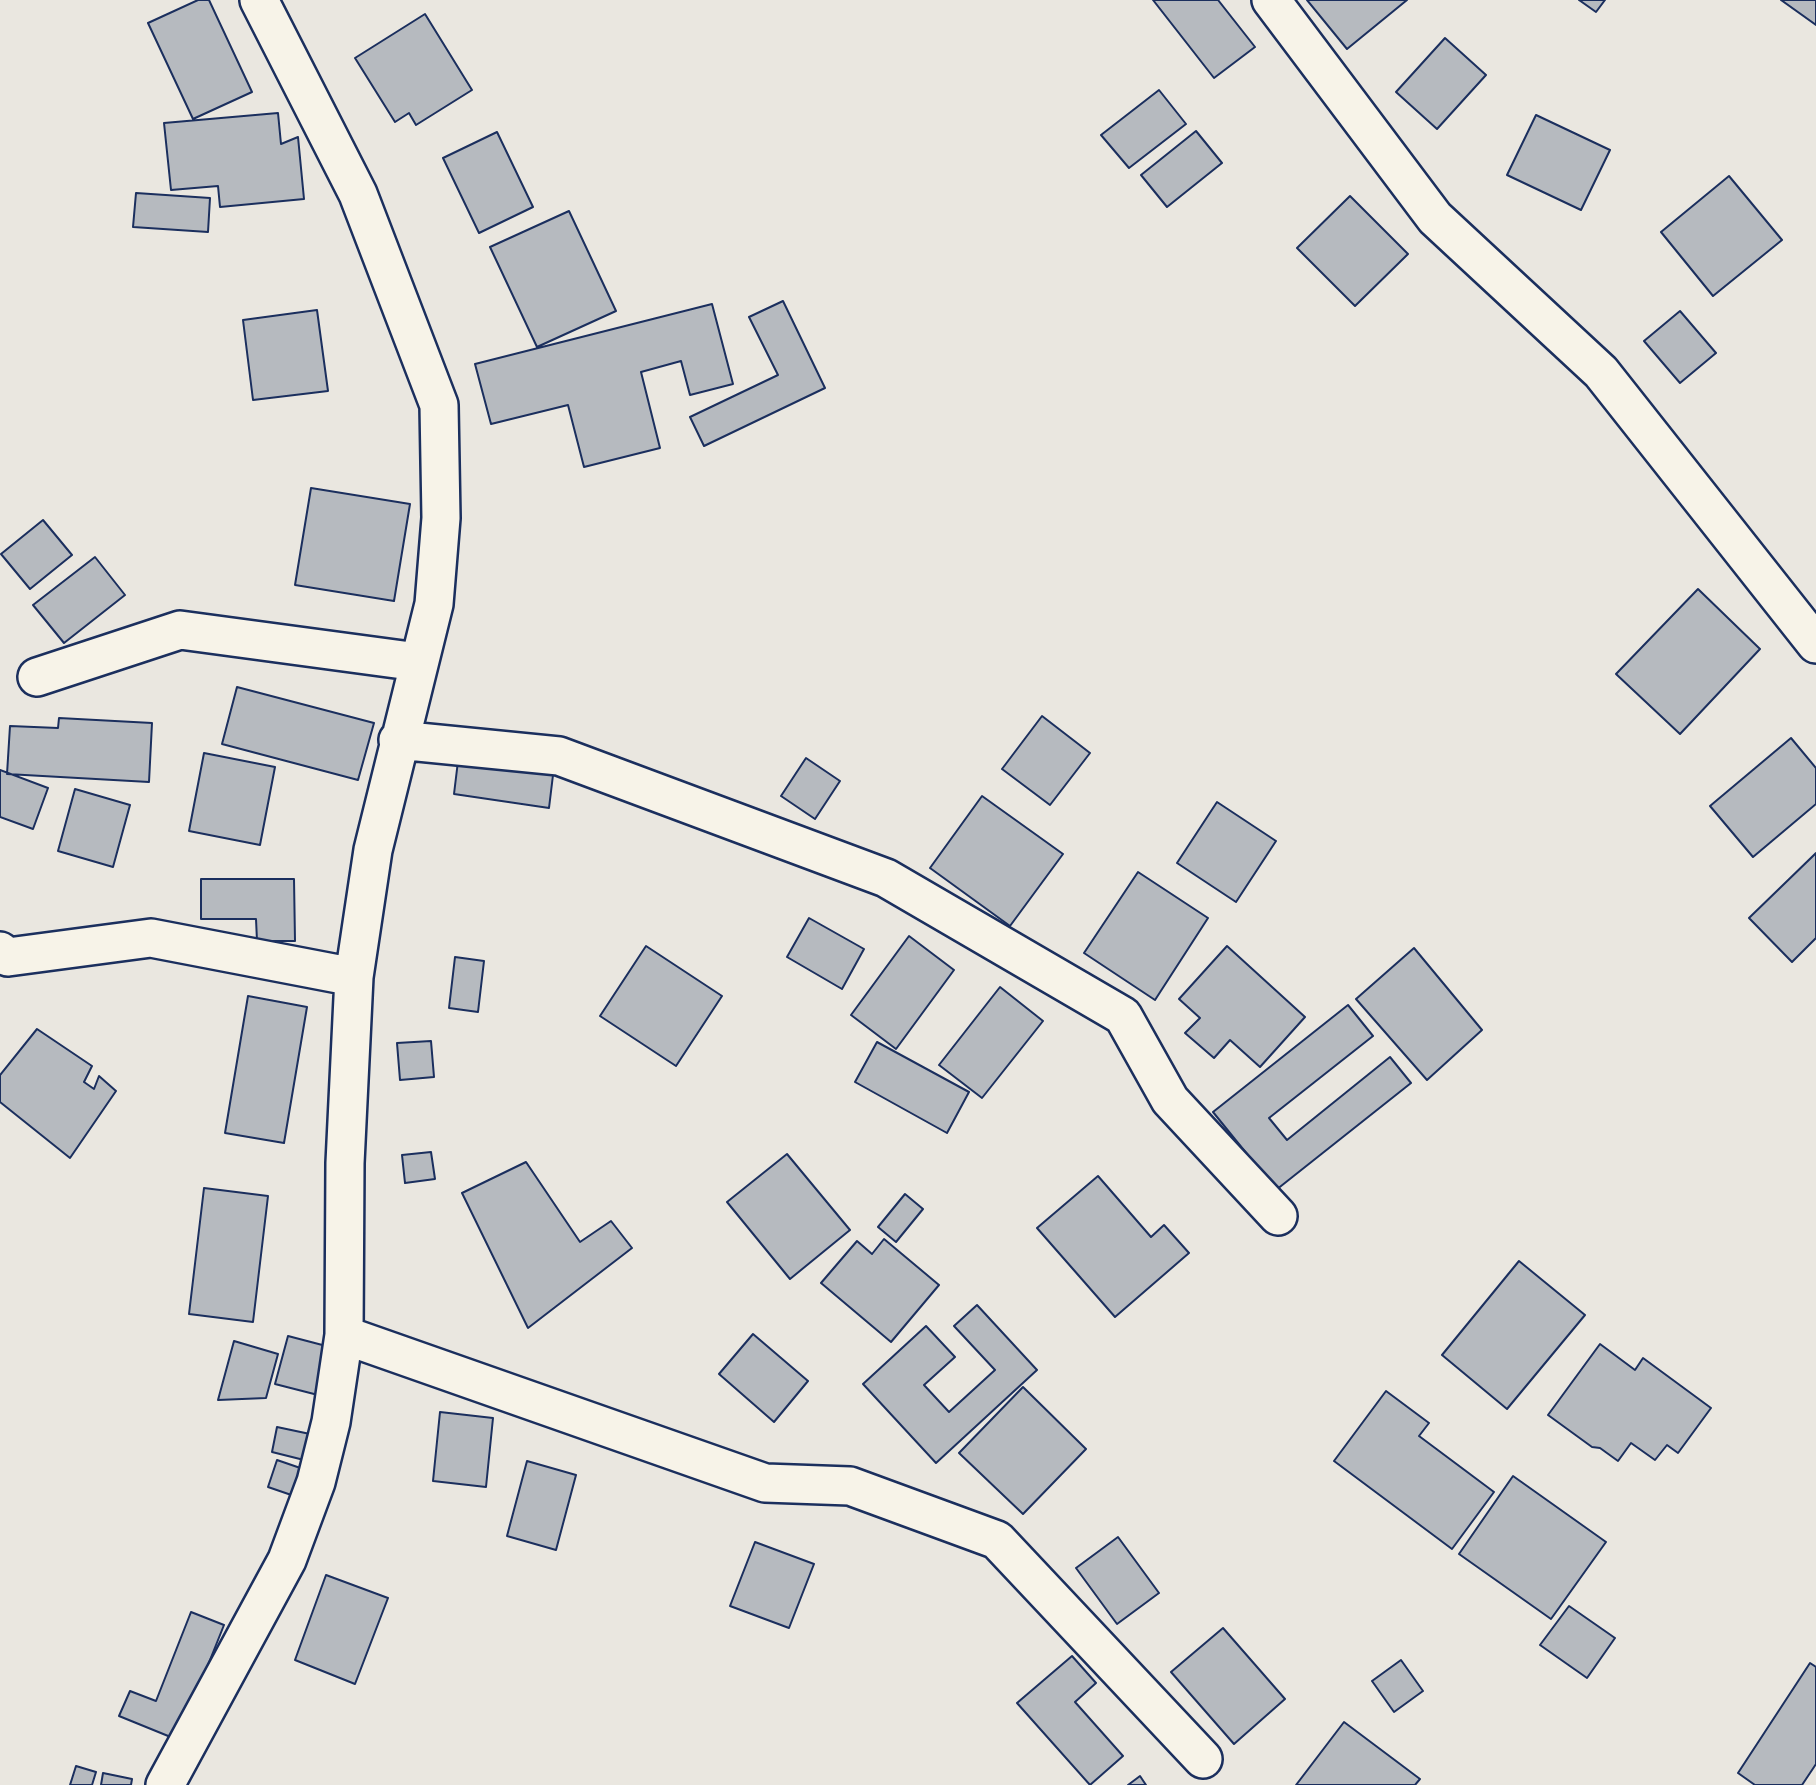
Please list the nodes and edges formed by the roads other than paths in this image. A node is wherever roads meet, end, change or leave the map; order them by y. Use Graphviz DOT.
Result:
graph roads {
  1 [pos="259,0"];
  2 [pos="1270,0"];
  3 [pos="1816,644"];
  4 [pos="418,662"];
  5 [pos="37,677"];
  6 [pos="398,740"];
  7 [pos="0,951"];
  8 [pos="354,977"];
  9 [pos="1278,1216"];
  10 [pos="344,1335"];
  11 [pos="1203,1759"];
  12 [pos="165,1785"];
  1 -- 4 [label="street"];
  2 -- 3 [label="street"];
  4 -- 5 [label="street"];
  4 -- 6 [label="street"];
  6 -- 8 [label="street"];
  6 -- 9 [label="street"];
  7 -- 8 [label="street"];
  8 -- 10 [label="street"];
  10 -- 11 [label="street"];
  10 -- 12 [label="street"];
}
